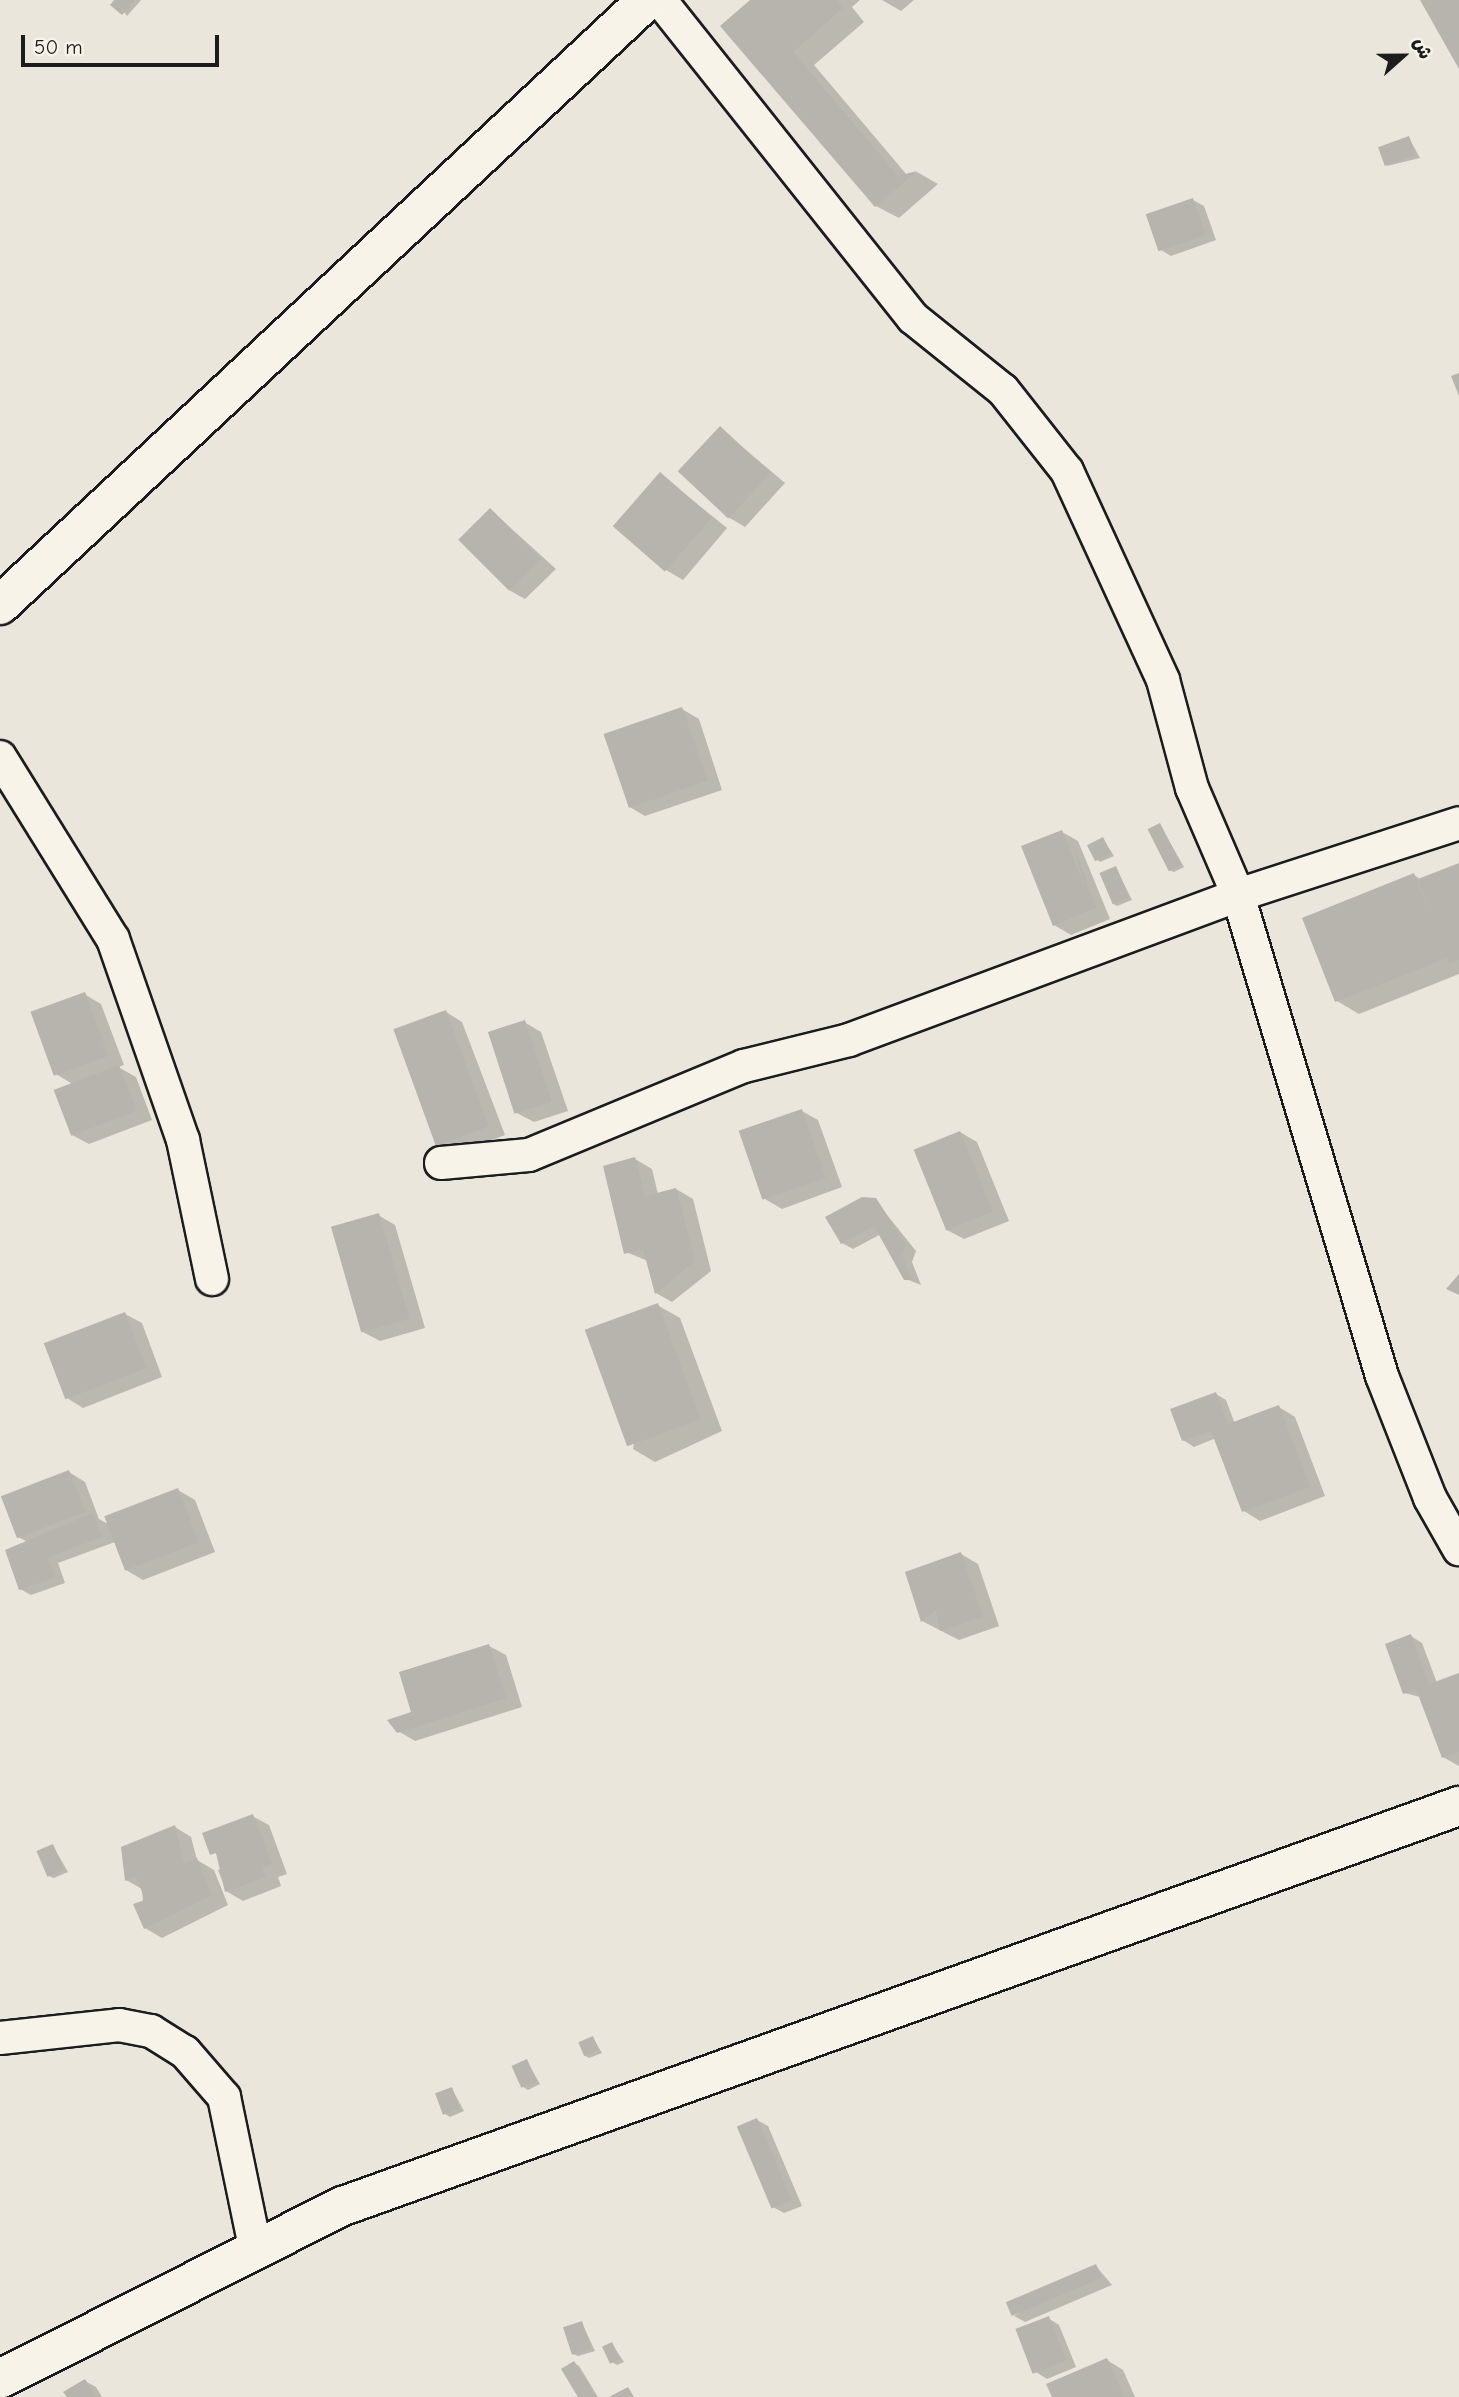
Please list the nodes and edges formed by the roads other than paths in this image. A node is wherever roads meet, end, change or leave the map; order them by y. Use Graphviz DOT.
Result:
graph roads {
  1 [pos="647,0"];
  2 [pos="660,0"];
  3 [pos="0,605"];
  4 [pos="0,757"];
  5 [pos="1459,823"];
  6 [pos="1238,895"];
  7 [pos="440,1163"];
  8 [pos="212,1279"];
  9 [pos="1459,1549"];
  10 [pos="1459,1806"];
  11 [pos="0,2038"];
  12 [pos="254,2248"];
  13 [pos="0,2379"];
  1 -- 3 [label="street"];
  2 -- 6 [label="street"];
  4 -- 8 [label="street"];
  5 -- 6 [label="street"];
  6 -- 7 [label="street"];
  6 -- 9 [label="street"];
  10 -- 12 [label="street"];
  11 -- 12 [label="street"];
  12 -- 13 [label="street"];
}
